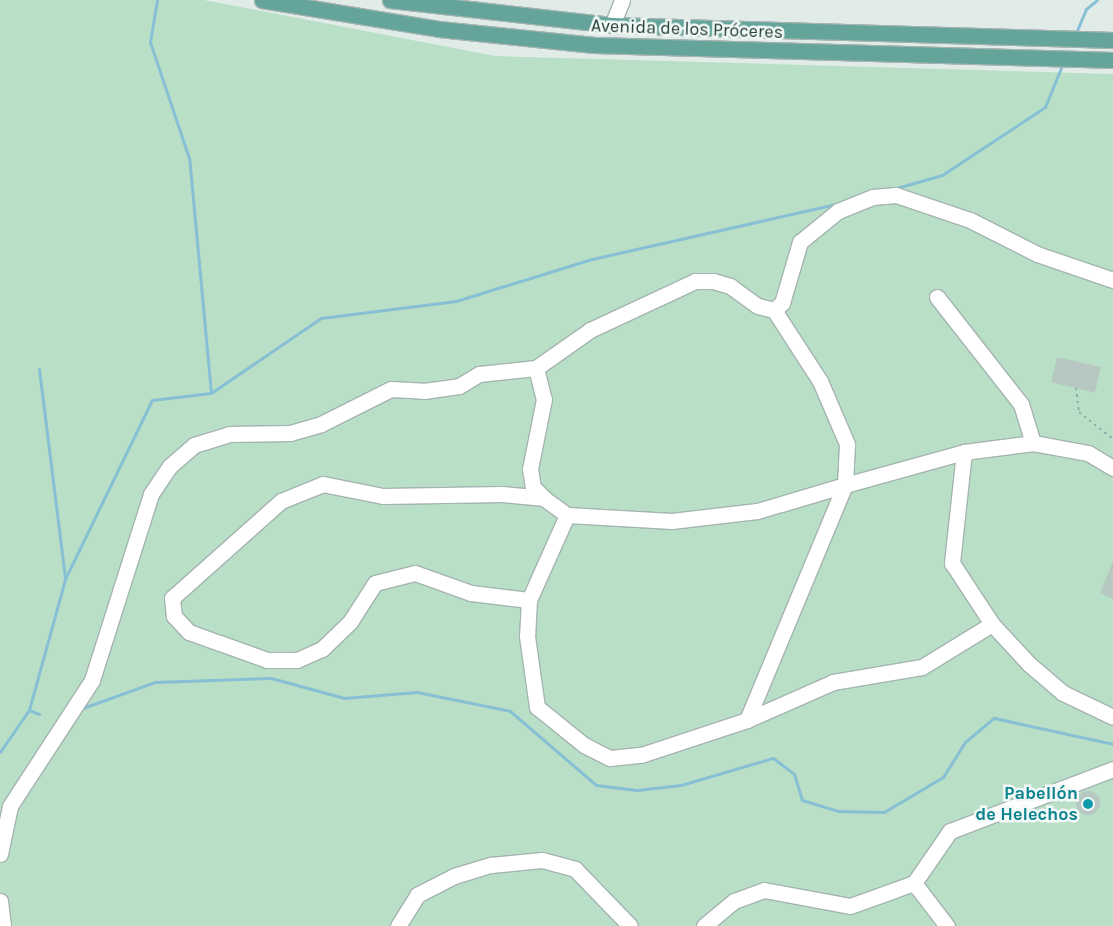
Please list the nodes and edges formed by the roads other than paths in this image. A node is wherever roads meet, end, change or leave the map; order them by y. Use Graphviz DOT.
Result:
graph roads {
  1 [pos="262,0"];
  2 [pos="390,0"];
  3 [pos="622,0"];
  4 [pos="612,25"];
  5 [pos="1113,40"];
  6 [pos="1113,60"];
  7 [pos="1113,280"];
  8 [pos="937,297"];
  9 [pos="774,310"];
  10 [pos="536,368"];
  11 [pos="1034,443"];
  12 [pos="964,452"];
  13 [pos="1113,468"];
  14 [pos="845,485"];
  15 [pos="544,498"];
  16 [pos="567,515"];
  17 [pos="528,600"];
  18 [pos="992,624"];
  19 [pos="1113,717"];
  20 [pos="747,720"];
  21 [pos="1113,769"];
  22 [pos="0,854"];
  23 [pos="914,883"];
  24 [pos="0,901"];
  25 [pos="3,926"];
  26 [pos="398,926"];
  27 [pos="630,926"];
  28 [pos="704,926"];
  29 [pos="947,926"];
  1 -- 6 [label="main road, Avenida de los Próceres"];
  2 -- 4 [label="main road, Avenida de los Próceres"];
  3 -- 4 [label="street"];
  4 -- 5 [label="main road, Avenida de los Próceres"];
  7 -- 9 [label="street"];
  8 -- 11 [label="street"];
  9 -- 10 [label="street"];
  9 -- 14 [label="street"];
  10 -- 15 [label="street"];
  10 -- 22 [label="street"];
  11 -- 12 [label="street"];
  11 -- 13 [label="street"];
  12 -- 14 [label="street"];
  12 -- 18 [label="street"];
  14 -- 16 [label="street"];
  14 -- 20 [label="street"];
  15 -- 16 [label="street"];
  15 -- 17 [label="street"];
  16 -- 17 [label="street"];
  17 -- 20 [label="street"];
  18 -- 19 [label="street"];
  18 -- 20 [label="street"];
  21 -- 23 [label="street"];
  23 -- 28 [label="street"];
  23 -- 29 [label="street"];
  24 -- 25 [label="street"];
  26 -- 27 [label="street"];
}
